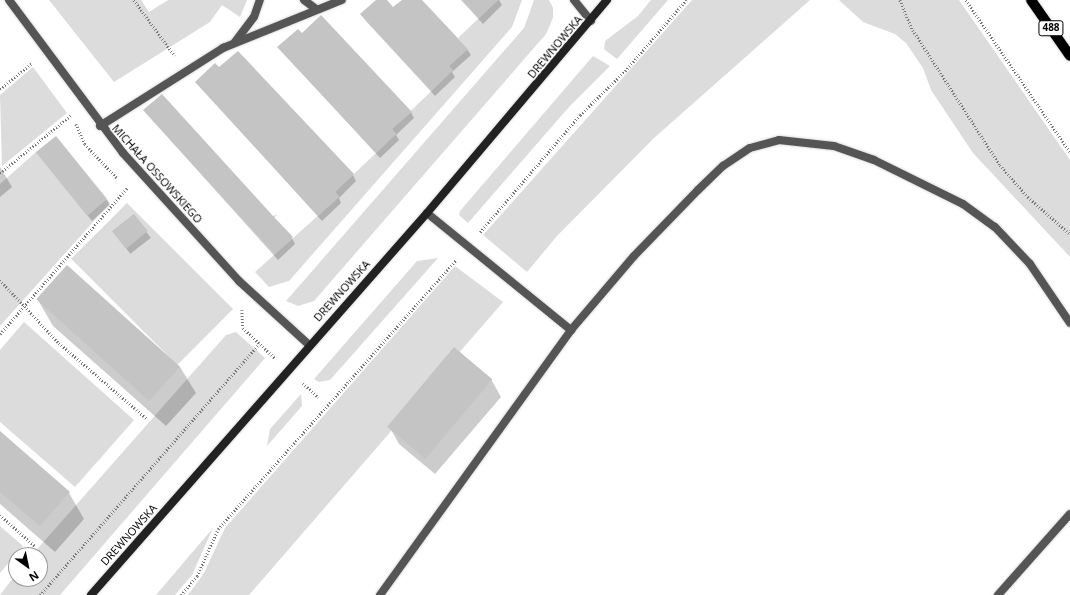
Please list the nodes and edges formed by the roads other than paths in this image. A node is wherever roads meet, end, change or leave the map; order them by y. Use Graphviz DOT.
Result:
graph roads {
  1 [pos="9,0"];
  2 [pos="260,0"];
  3 [pos="304,0"];
  4 [pos="342,0"];
  5 [pos="574,0"];
  6 [pos="607,0"];
  7 [pos="1031,0"];
  8 [pos="316,9"];
  9 [pos="592,21"];
  10 [pos="235,43"];
  11 [pos="1070,56"];
  12 [pos="100,126"];
  13 [pos="427,213"];
  14 [pos="1070,323"];
  15 [pos="571,330"];
  16 [pos="309,345"];
  17 [pos="1070,514"];
  18 [pos="91,595"];
  19 [pos="380,595"];
  20 [pos="998,595"];
  1 -- 12 [label="street, MICHAŁA OSSOWSKIEGO"];
  2 -- 10 [label="street"];
  3 -- 8 [label="street"];
  4 -- 8 [label="street"];
  5 -- 9 [label="street"];
  6 -- 9 [label="main road, DREWNOWSKA"];
  7 -- 11 [label="main road, 488"];
  8 -- 10 [label="street"];
  9 -- 13 [label="main road, DREWNOWSKA"];
  10 -- 12 [label="street"];
  12 -- 16 [label="street, MICHAŁA OSSOWSKIEGO"];
  13 -- 15 [label="street"];
  13 -- 16 [label="main road, DREWNOWSKA"];
  14 -- 15 [label="street"];
  15 -- 19 [label="street"];
  16 -- 18 [label="main road, DREWNOWSKA"];
  17 -- 20 [label="street"];
}
